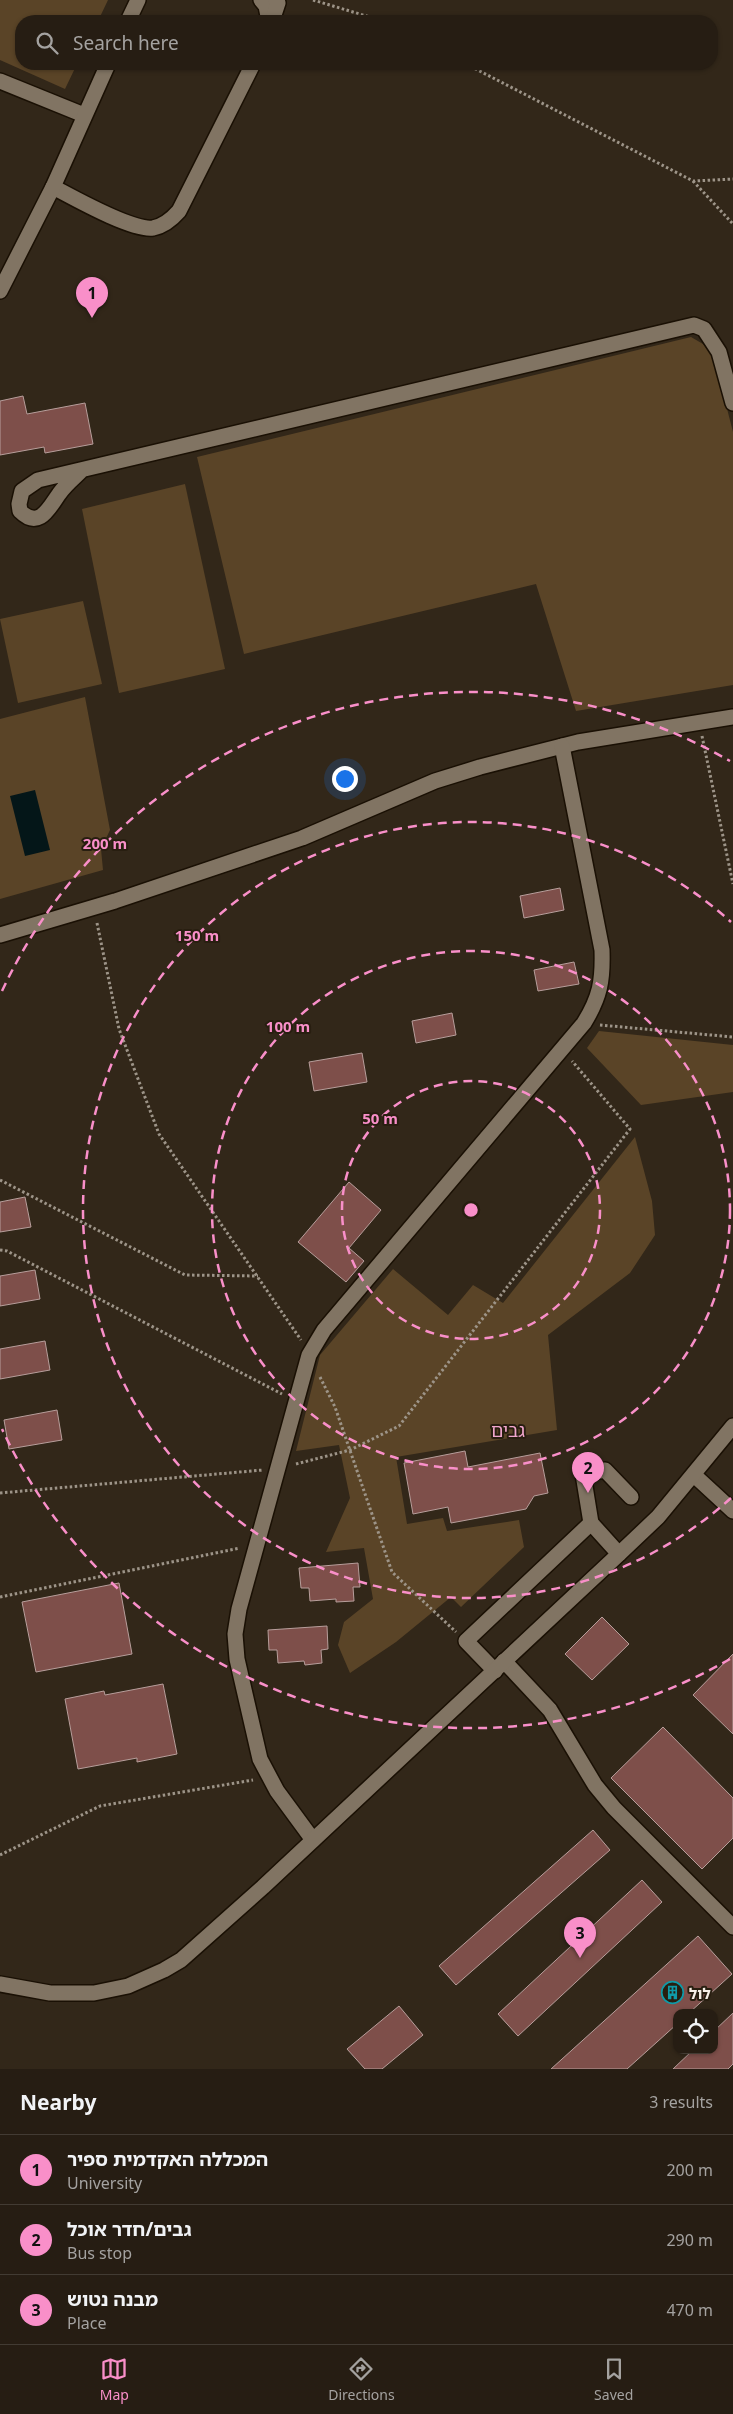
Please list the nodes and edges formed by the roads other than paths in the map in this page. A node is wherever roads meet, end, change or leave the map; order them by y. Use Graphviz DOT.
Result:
graph roads {
  1 [pos="138,0"];
  2 [pos="261,0"];
  3 [pos="276,0"];
  4 [pos="131,15"];
  5 [pos="269,15"];
  6 [pos="273,15"];
  7 [pos="105,70"];
  8 [pos="250,70"];
  9 [pos="0,81"];
  10 [pos="84,115"];
  11 [pos="53,187"];
  12 [pos="0,291"];
  13 [pos="733,402"];
  14 [pos="82,470"];
  15 [pos="733,717"];
  16 [pos="562,746"];
  17 [pos="0,935"];
  18 [pos="733,1426"];
  19 [pos="694,1476"];
  20 [pos="631,1497"];
  21 [pos="733,1512"];
  22 [pos="591,1524"];
  23 [pos="620,1554"];
  24 [pos="500,1666"];
  25 [pos="314,1840"];
  26 [pos="733,1927"];
  27 [pos="0,1984"];
  1 -- 4 [label="street"];
  2 -- 5 [label="street"];
  3 -- 6 [label="street"];
  7 -- 10 [label="street"];
  8 -- 11 [label="street"];
  9 -- 10 [label="street"];
  10 -- 11 [label="street"];
  11 -- 12 [label="street"];
  13 -- 14 [label="street"];
  15 -- 16 [label="street"];
  16 -- 17 [label="street"];
  16 -- 25 [label="street"];
  18 -- 19 [label="street"];
  19 -- 21 [label="street"];
  19 -- 23 [label="street"];
  20 -- 22 [label="street"];
  22 -- 23 [label="street"];
  22 -- 24 [label="street"];
  23 -- 24 [label="street"];
  24 -- 25 [label="street"];
  24 -- 26 [label="street"];
  25 -- 27 [label="street"];
}
